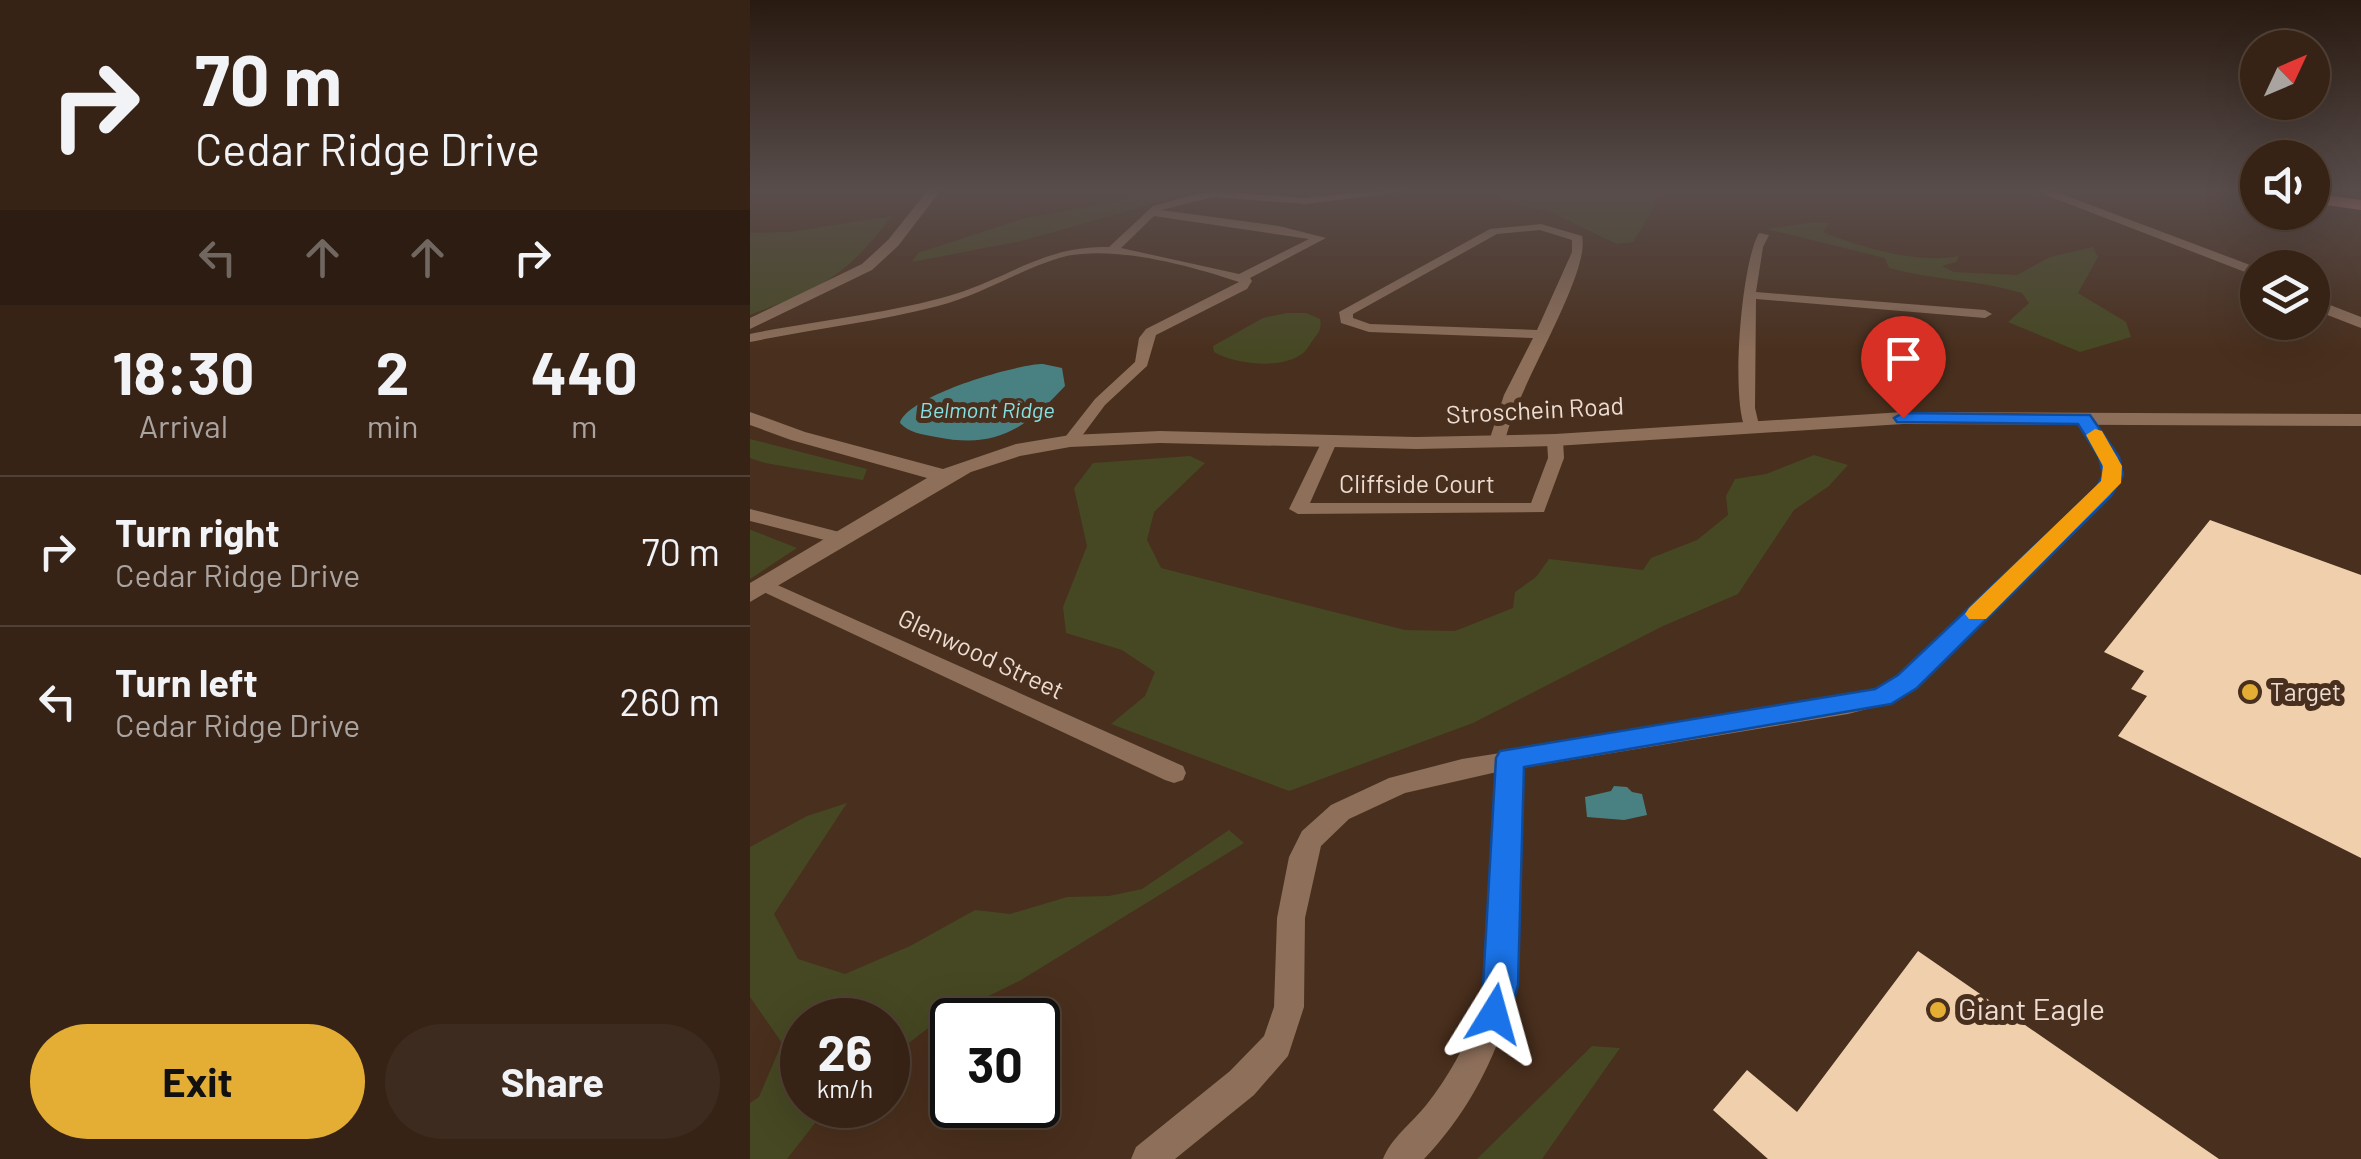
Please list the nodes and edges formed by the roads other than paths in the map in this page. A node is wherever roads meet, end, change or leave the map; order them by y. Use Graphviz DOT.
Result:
graph roads {
  1 [pos="891,244"];
  2 [pos="1119,244"];
  3 [pos="1308,244"];
  4 [pos="1466,244"];
  5 [pos="1580,244"];
  6 [pos="1756,244"];
  7 [pos="2177,244"];
  8 [pos="1112,251"];
  9 [pos="2240,269"];
  10 [pos="1240,278"];
  11 [pos="1751,295"];
  12 [pos="2330,299"];
  13 [pos="2330,310"];
  14 [pos="2361,310"];
  15 [pos="1985,314"];
  16 [pos="2361,323"];
  17 [pos="815,325"];
  18 [pos="750,326"];
  19 [pos="1541,334"];
  20 [pos="750,338"];
  21 [pos="750,418"];
  22 [pos="2083,419"];
  23 [pos="2361,420"];
  24 [pos="1751,424"];
  25 [pos="1070,440"];
  26 [pos="1555,440"];
  27 [pos="1497,441"];
  28 [pos="1328,442"];
  29 [pos="944,476"];
  30 [pos="750,515"];
  31 [pos="840,538"];
  32 [pos="757,590"];
  33 [pos="1510,758"];
  34 [pos="1174,773"];
  35 [pos="1148,1159"];
  36 [pos="1400,1159"];
  1 -- 18 [label="street"];
  2 -- 8 [label="street"];
  3 -- 10 [label="street"];
  4 -- 19 [label="street"];
  5 -- 19 [label="street"];
  6 -- 11 [label="street"];
  7 -- 9 [label="street"];
  8 -- 10 [label="street"];
  8 -- 17 [label="street"];
  10 -- 25 [label="street"];
  11 -- 15 [label="street"];
  11 -- 24 [label="street"];
  12 -- 14 [label="street"];
  13 -- 16 [label="street"];
  17 -- 18 [label="street"];
  17 -- 20 [label="street"];
  19 -- 27 [label="street"];
  21 -- 29 [label="street"];
  22 -- 23 [label="street, Stroschein Road"];
  22 -- 24 [label="street, Stroschein Road"];
  22 -- 33 [label="street"];
  24 -- 26 [label="street, Stroschein Road"];
  25 -- 28 [label="street, Stroschein Road"];
  25 -- 29 [label="street, Stroschein Road"];
  26 -- 27 [label="street, Stroschein Road"];
  26 -- 28 [label="street, Cliffside Court"];
  27 -- 28 [label="street, Stroschein Road"];
  29 -- 31 [label="street, Stroschein Road"];
  30 -- 31 [label="street"];
  31 -- 32 [label="street, Stroschein Road"];
  32 -- 34 [label="street, Glenwood Street"];
  33 -- 35 [label="street"];
  33 -- 36 [label="street"];
}
